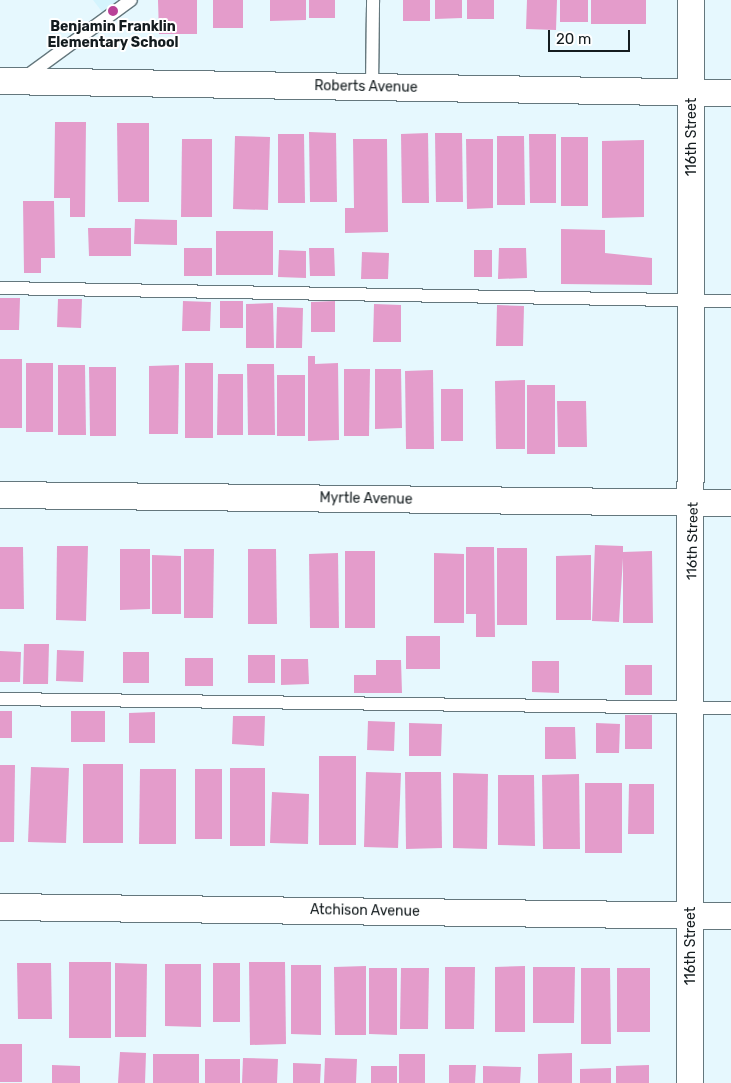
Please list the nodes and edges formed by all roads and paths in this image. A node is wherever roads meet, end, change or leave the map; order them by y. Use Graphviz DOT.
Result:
graph roads {
  1 [pos="373,0"];
  2 [pos="691,0"];
  3 [pos="125,2"];
  4 [pos="10,81"];
  5 [pos="372,87"];
  6 [pos="692,93"];
  7 [pos="731,93"];
  8 [pos="0,288"];
  9 [pos="692,301"];
  10 [pos="731,301"];
  11 [pos="0,495"];
  12 [pos="694,502"];
  13 [pos="731,503"];
  14 [pos="0,699"];
  15 [pos="691,708"];
  16 [pos="731,708"];
  17 [pos="0,907"];
  18 [pos="691,915"];
  19 [pos="731,916"];
  20 [pos="690,1083"];
  1 -- 5 [label="lane"];
  2 -- 6 [label="street, 116th Street"];
  3 -- 4 [label="lane"];
  4 -- 5 [label="street, Roberts Avenue"];
  5 -- 6 [label="street, Roberts Avenue"];
  6 -- 7 [label="street, Roberts Avenue"];
  6 -- 9 [label="street, 116th Street"];
  8 -- 9 [label="lane"];
  9 -- 10 [label="lane"];
  9 -- 12 [label="street, 116th Street"];
  11 -- 12 [label="street, Myrtle Avenue"];
  12 -- 13 [label="street, Myrtle Avenue"];
  12 -- 15 [label="street, 116th Street"];
  14 -- 15 [label="lane"];
  15 -- 16 [label="lane"];
  15 -- 18 [label="street, 116th Street"];
  17 -- 18 [label="street, Atchison Avenue"];
  18 -- 19 [label="street, Atchison Avenue"];
  18 -- 20 [label="street, 116th Street"];
}
